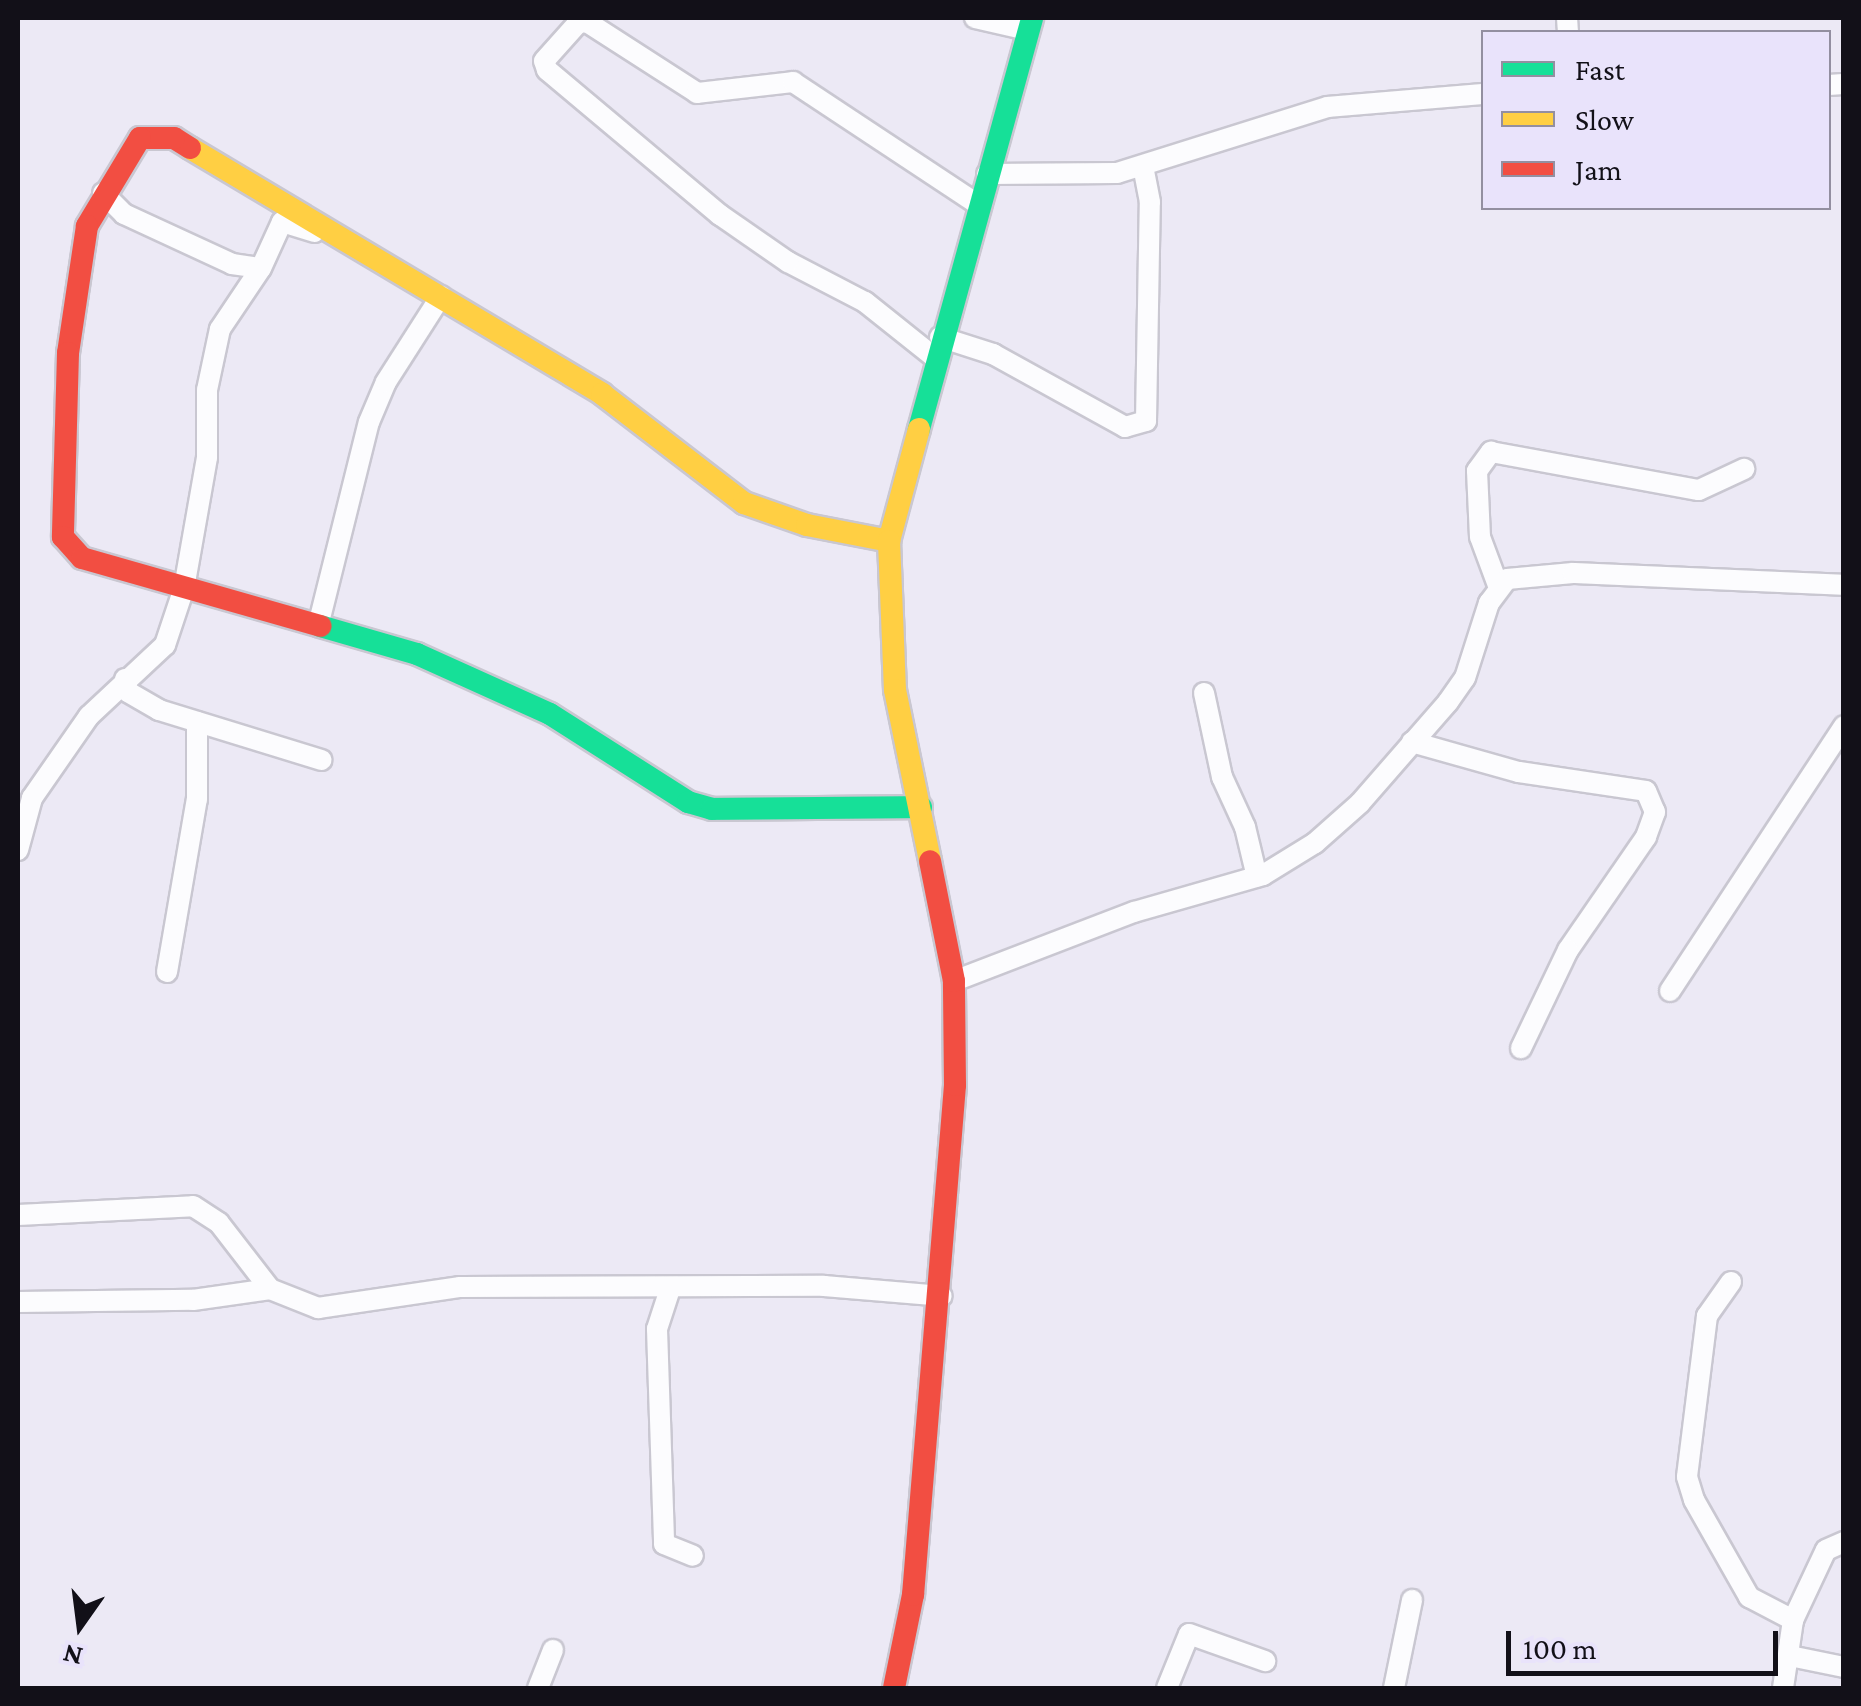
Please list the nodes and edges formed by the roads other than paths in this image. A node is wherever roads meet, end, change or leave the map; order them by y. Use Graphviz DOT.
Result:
graph roads {
  1 [pos="975,18"];
  2 [pos="574,20"];
  3 [pos="1030,24"];
  4 [pos="1481,94"];
  5 [pos="1142,167"];
  6 [pos="987,174"];
  7 [pos="104,193"];
  8 [pos="977,204"];
  9 [pos="362,251"];
  10 [pos="261,268"];
  11 [pos="441,296"];
  12 [pos="937,347"];
  13 [pos="1744,469"];
  14 [pos="889,541"];
  15 [pos="1844,585"];
  16 [pos="184,588"];
  17 [pos="1498,588"];
  18 [pos="318,626"];
  19 [pos="125,679"];
  20 [pos="1204,693"];
  21 [pos="198,722"];
  22 [pos="1844,726"];
  23 [pos="1412,742"];
  24 [pos="322,760"];
  25 [pos="921,807"];
  26 [pos="18,850"];
  27 [pos="1256,877"];
  28 [pos="167,972"];
  29 [pos="954,981"];
  30 [pos="1670,991"];
  31 [pos="1521,1048"];
  32 [pos="18,1215"];
  33 [pos="1731,1282"];
  34 [pos="670,1288"];
  35 [pos="270,1289"];
  36 [pos="942,1296"];
  37 [pos="18,1302"];
  38 [pos="1844,1542"];
  39 [pos="693,1556"];
  40 [pos="1412,1600"];
  41 [pos="1793,1620"];
  42 [pos="553,1650"];
  43 [pos="1790,1656"];
  44 [pos="1265,1660"];
  45 [pos="1844,1667"];
  46 [pos="538,1688"];
  47 [pos="894,1688"];
  48 [pos="1167,1688"];
  49 [pos="1394,1688"];
  50 [pos="1783,1688"];
  1 -- 3 [label="street"];
  2 -- 8 [label="street"];
  2 -- 12 [label="street"];
  3 -- 6 [label="street"];
  4 -- 5 [label="street"];
  5 -- 6 [label="street"];
  5 -- 12 [label="street"];
  6 -- 8 [label="street"];
  7 -- 9 [label="street"];
  7 -- 10 [label="street"];
  7 -- 16 [label="street"];
  8 -- 12 [label="street"];
  9 -- 10 [label="street"];
  9 -- 11 [label="street"];
  10 -- 16 [label="street"];
  11 -- 14 [label="street"];
  11 -- 18 [label="street"];
  12 -- 14 [label="street"];
  13 -- 17 [label="street"];
  14 -- 25 [label="street"];
  15 -- 17 [label="street"];
  16 -- 18 [label="street"];
  16 -- 19 [label="street"];
  17 -- 23 [label="street"];
  18 -- 25 [label="street"];
  19 -- 21 [label="street"];
  19 -- 26 [label="street"];
  20 -- 27 [label="street"];
  21 -- 24 [label="street"];
  21 -- 28 [label="street"];
  22 -- 30 [label="street"];
  23 -- 27 [label="street"];
  23 -- 31 [label="street"];
  25 -- 29 [label="street"];
  27 -- 29 [label="street"];
  29 -- 36 [label="street"];
  32 -- 35 [label="street"];
  33 -- 41 [label="street"];
  34 -- 35 [label="street"];
  34 -- 36 [label="street"];
  34 -- 39 [label="street"];
  35 -- 37 [label="street"];
  36 -- 47 [label="street"];
  38 -- 41 [label="street"];
  40 -- 49 [label="street"];
  41 -- 43 [label="street"];
  42 -- 46 [label="street"];
  43 -- 45 [label="street"];
  43 -- 50 [label="street"];
  44 -- 48 [label="street"];
}
